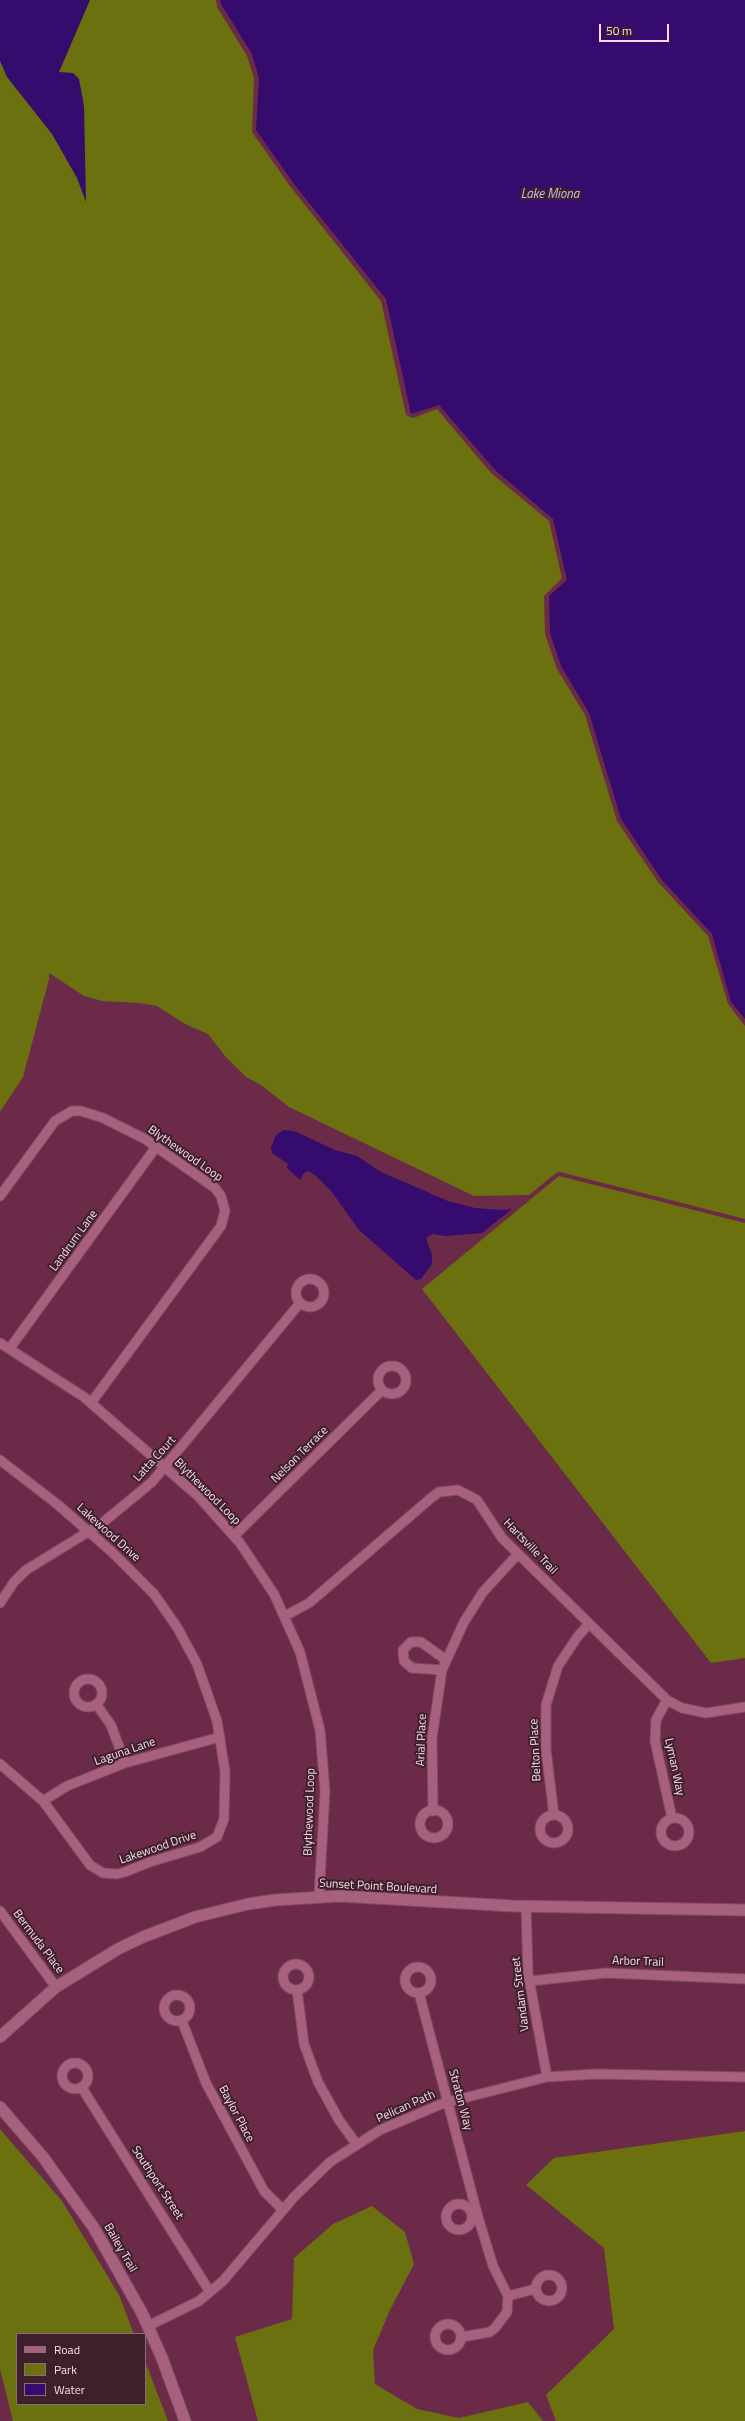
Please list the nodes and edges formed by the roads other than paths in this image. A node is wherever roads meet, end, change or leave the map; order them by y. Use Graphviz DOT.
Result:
graph roads {
  1 [pos="156,1147"];
  2 [pos="0,1196"];
  3 [pos="300,1303"];
  4 [pos="0,1343"];
  5 [pos="10,1348"];
  6 [pos="382,1390"];
  7 [pos="92,1403"];
  8 [pos="0,1460"];
  9 [pos="166,1467"];
  10 [pos="89,1530"];
  11 [pos="234,1536"];
  12 [pos="518,1554"];
  13 [pos="0,1603"];
  14 [pos="285,1616"];
  15 [pos="589,1624"];
  16 [pos="446,1660"];
  17 [pos="442,1670"];
  18 [pos="667,1700"];
  19 [pos="96,1704"];
  20 [pos="745,1706"];
  21 [pos="220,1737"];
  22 [pos="125,1763"];
  23 [pos="0,1764"];
  24 [pos="42,1801"];
  25 [pos="433,1811"];
  26 [pos="554,1815"];
  27 [pos="672,1818"];
  28 [pos="319,1897"];
  29 [pos="526,1906"];
  30 [pos="745,1910"];
  31 [pos="0,1911"];
  32 [pos="745,1979"];
  33 [pos="530,1981"];
  34 [pos="56,1987"];
  35 [pos="297,1990"];
  36 [pos="419,1993"];
  37 [pos="182,2021"];
  38 [pos="0,2037"];
  39 [pos="547,2077"];
  40 [pos="745,2077"];
  41 [pos="82,2088"];
  42 [pos="448,2102"];
  43 [pos="0,2107"];
  44 [pos="357,2145"];
  45 [pos="283,2210"];
  46 [pos="535,2289"];
  47 [pos="210,2292"];
  48 [pos="508,2296"];
  49 [pos="148,2326"];
  50 [pos="462,2337"];
  51 [pos="185,2421"];
  1 -- 2 [label="street, Blythewood Loop"];
  1 -- 5 [label="street, Landrum Lane"];
  1 -- 7 [label="street, Blythewood Loop"];
  3 -- 9 [label="street, Latta Court"];
  4 -- 5 [label="street, Blythewood Loop"];
  5 -- 7 [label="street, Blythewood Loop"];
  6 -- 11 [label="street, Nelson Terrace"];
  7 -- 9 [label="street, Blythewood Loop"];
  8 -- 10 [label="street, Lakewood Drive"];
  9 -- 10 [label="street, Latta Court"];
  9 -- 11 [label="street, Blythewood Loop"];
  10 -- 13 [label="street, Latta Court"];
  10 -- 21 [label="street, Lakewood Drive"];
  11 -- 14 [label="street, Blythewood Loop"];
  12 -- 14 [label="street, Hartsville Trail"];
  12 -- 15 [label="street, Hartsville Trail"];
  12 -- 16 [label="street, Arial Place"];
  14 -- 28 [label="street, Blythewood Loop"];
  15 -- 18 [label="street, Hartsville Trail"];
  15 -- 26 [label="street, Belton Place"];
  16 -- 17 [label="street, Arial Place"];
  16 -- 17 [label="street"];
  17 -- 25 [label="street, Arial Place"];
  18 -- 20 [label="street, Hartsville Trail"];
  18 -- 27 [label="street, Lyman Way"];
  19 -- 22 [label="street"];
  21 -- 22 [label="street, Laguna Lane"];
  21 -- 24 [label="street, Lakewood Drive"];
  22 -- 24 [label="street, Laguna Lane"];
  23 -- 24 [label="street, Lakewood Drive"];
  28 -- 29 [label="street, Sunset Point Boulevard"];
  28 -- 34 [label="street, Sunset Point Boulevard"];
  29 -- 30 [label="street, Sunset Point Boulevard"];
  29 -- 33 [label="street, Vandam Street"];
  31 -- 34 [label="street, Bermuda Place"];
  32 -- 33 [label="street, Arbor Trail"];
  33 -- 39 [label="street, Vandam Street"];
  34 -- 38 [label="street, Sunset Point Boulevard"];
  35 -- 44 [label="street"];
  36 -- 42 [label="street, Straton Way"];
  37 -- 45 [label="street, Baylor Place"];
  39 -- 40 [label="street, Pelican Path"];
  39 -- 42 [label="street, Pelican Path"];
  41 -- 47 [label="street, Southport Street"];
  42 -- 44 [label="street, Pelican Path"];
  42 -- 48 [label="street, Straton Way"];
  43 -- 49 [label="street, Bailey Trail"];
  44 -- 45 [label="street, Pelican Path"];
  45 -- 47 [label="street, Pelican Path"];
  46 -- 48 [label="street"];
  47 -- 49 [label="street, Pelican Path"];
  48 -- 50 [label="street"];
  49 -- 51 [label="street, Bailey Trail"];
}
